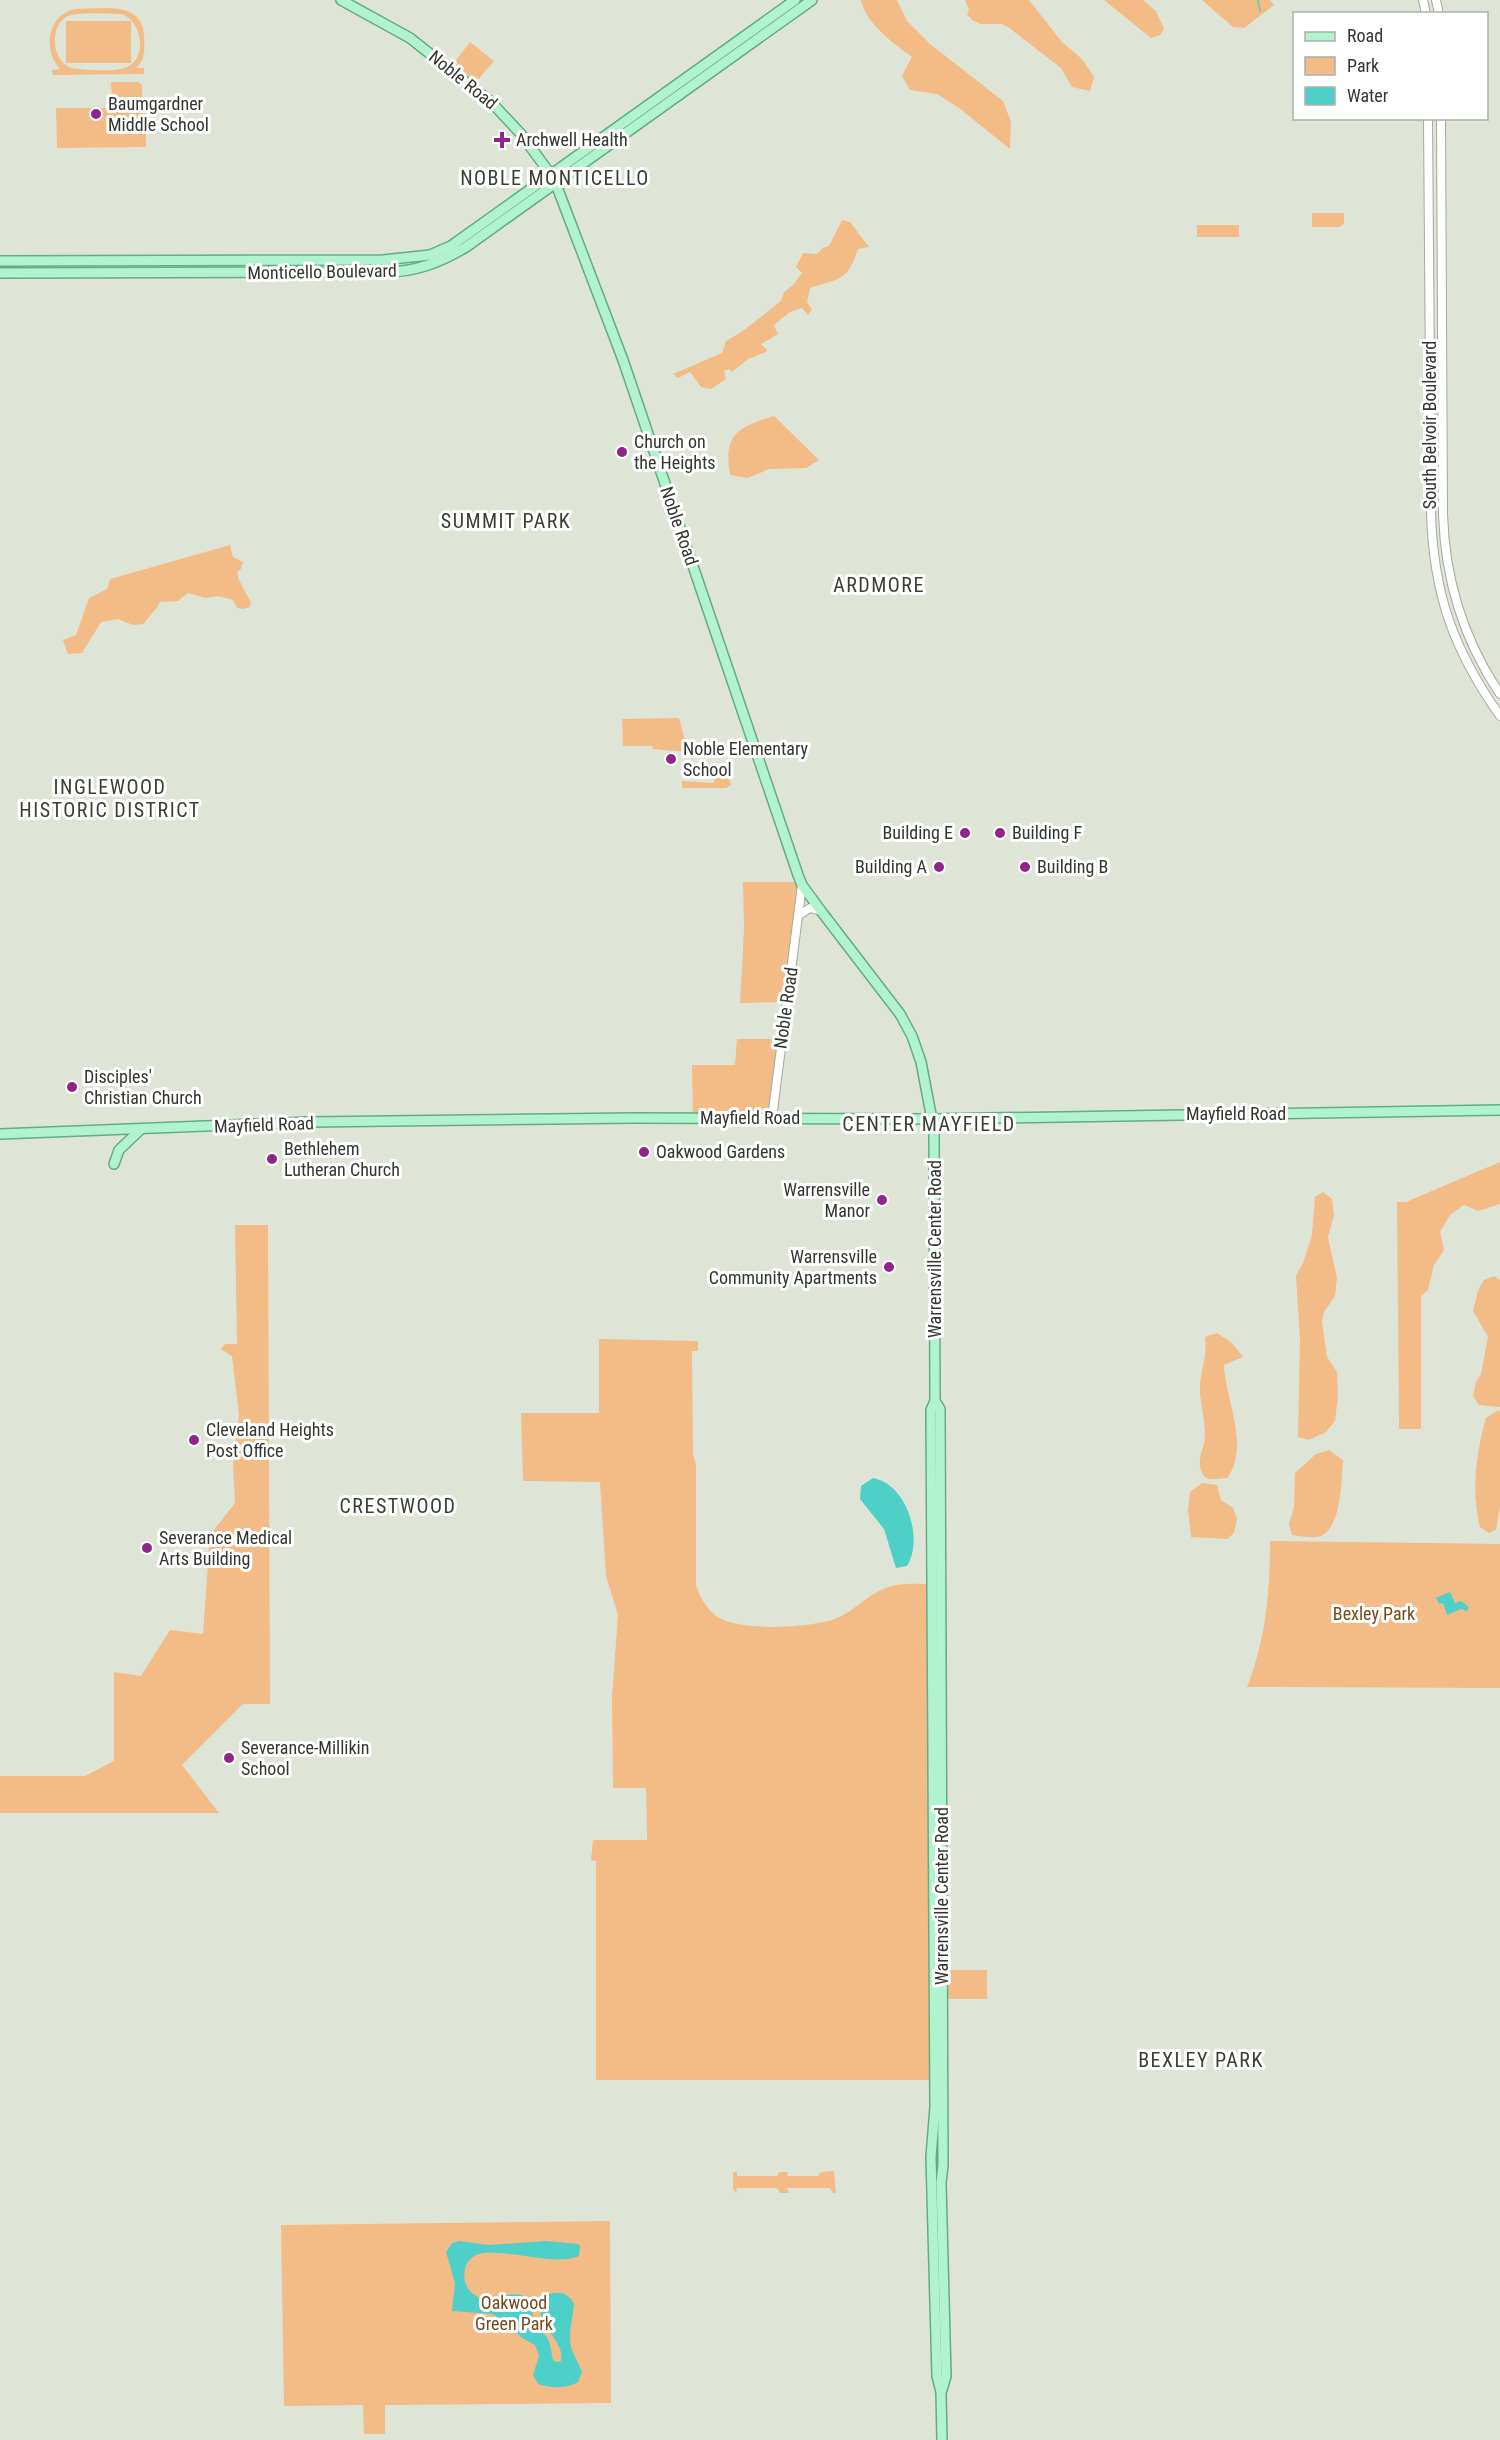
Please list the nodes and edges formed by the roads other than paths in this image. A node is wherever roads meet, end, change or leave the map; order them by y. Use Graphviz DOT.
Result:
graph roads {
  1 [pos="341,0"];
  2 [pos="795,0"];
  3 [pos="812,0"];
  4 [pos="1428,120"];
  5 [pos="1441,120"];
  6 [pos="579,162"];
  7 [pos="554,179"];
  8 [pos="524,200"];
  9 [pos="0,261"];
  10 [pos="0,273"];
  11 [pos="1500,694"];
  12 [pos="1500,716"];
  13 [pos="802,885"];
  14 [pos="821,911"];
  15 [pos="799,915"];
  16 [pos="1500,1110"];
  17 [pos="772,1118"];
  18 [pos="931,1119"];
  19 [pos="140,1130"];
  20 [pos="0,1134"];
  21 [pos="114,1164"];
  22 [pos="942,2440"];
  1 -- 7 [label="main road, Noble Road"];
  2 -- 6 [label="main road, Monticello Boulevard"];
  3 -- 6 [label="main road, Monticello Boulevard"];
  4 -- 12 [label="street, South Belvoir Boulevard"];
  5 -- 11 [label="street, South Belvoir Boulevard"];
  6 -- 7 [label="main road, Monticello Boulevard"];
  7 -- 8 [label="main road, Monticello Boulevard"];
  7 -- 13 [label="main road, Noble Road"];
  8 -- 9 [label="main road, Monticello Boulevard"];
  8 -- 10 [label="main road, Monticello Boulevard"];
  13 -- 14 [label="main road, Warrensville Center Road"];
  13 -- 15 [label="street, Noble Road"];
  14 -- 15 [label="street"];
  14 -- 18 [label="main road, Warrensville Center Road"];
  15 -- 17 [label="street, Noble Road"];
  16 -- 18 [label="main road, Mayfield Road"];
  17 -- 18 [label="main road, Mayfield Road"];
  17 -- 19 [label="main road, Mayfield Road"];
  18 -- 22 [label="main road, Warrensville Center Road"];
  19 -- 20 [label="main road, Mayfield Road"];
  19 -- 21 [label="main road"];
}
